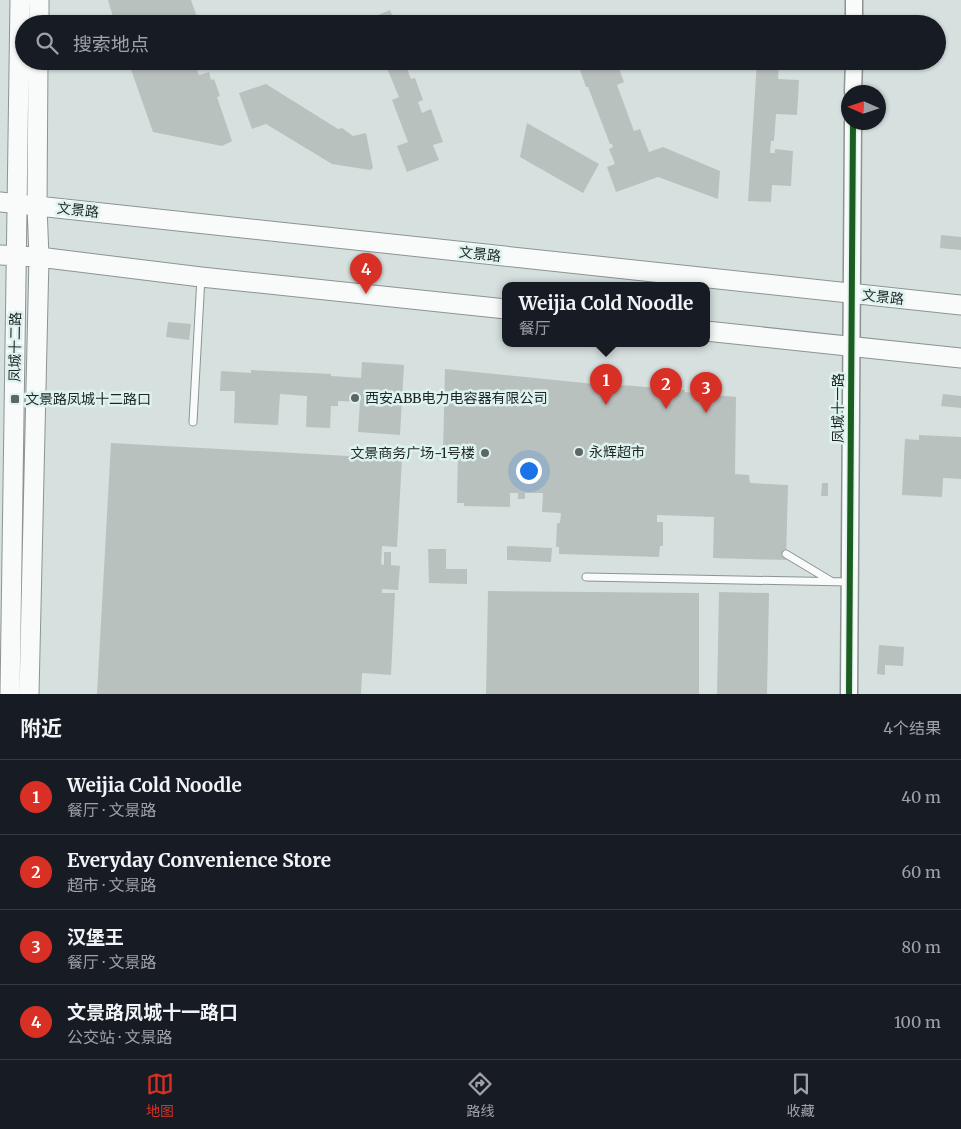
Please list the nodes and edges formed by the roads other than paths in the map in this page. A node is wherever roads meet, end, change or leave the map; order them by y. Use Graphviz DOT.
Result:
graph roads {
  1 [pos="20,0"];
  2 [pos="39,0"];
  3 [pos="854,0"];
  4 [pos="19,15"];
  5 [pos="39,15"];
  6 [pos="854,15"];
  7 [pos="16,70"];
  8 [pos="38,70"];
  9 [pos="854,70"];
  10 [pos="853,85"];
  11 [pos="853,130"];
  12 [pos="9,203"];
  13 [pos="37,206"];
  14 [pos="8,256"];
  15 [pos="38,257"];
  16 [pos="201,277"];
  17 [pos="851,294"];
  18 [pos="961,305"];
  19 [pos="502,309"];
  20 [pos="710,331"];
  21 [pos="850,346"];
  22 [pos="961,358"];
  23 [pos="193,422"];
  24 [pos="786,554"];
  25 [pos="586,577"];
  26 [pos="832,581"];
  27 [pos="849,582"];
  28 [pos="10,694"];
  29 [pos="29,694"];
  30 [pos="849,694"];
  1 -- 4 [label="main road, 凤城十二路"];
  2 -- 5 [label="main road"];
  3 -- 6 [label="street"];
  7 -- 12 [label="main road, 凤城十二路"];
  8 -- 13 [label="main road, 凤城十二路"];
  9 -- 10 [label="street"];
  11 -- 17 [label="street, 凤城十一路"];
  12 -- 13 [label="main road, 文景路"];
  12 -- 14 [label="main road, 凤城十二路"];
  13 -- 15 [label="main road, 凤城十二路"];
  13 -- 17 [label="main road, 文景路"];
  14 -- 15 [label="main road"];
  14 -- 28 [label="main road, 凤城十二路"];
  15 -- 16 [label="main road"];
  15 -- 29 [label="main road, 凤城十二路"];
  16 -- 19 [label="main road"];
  16 -- 23 [label="lane"];
  17 -- 18 [label="main road, 文景路"];
  17 -- 21 [label="street, 凤城十一路"];
  20 -- 21 [label="main road"];
  21 -- 22 [label="main road"];
  21 -- 27 [label="street, 凤城十一路"];
  24 -- 26 [label="lane"];
  25 -- 26 [label="lane"];
  26 -- 27 [label="lane"];
  27 -- 30 [label="street, 凤城十一路"];
}
